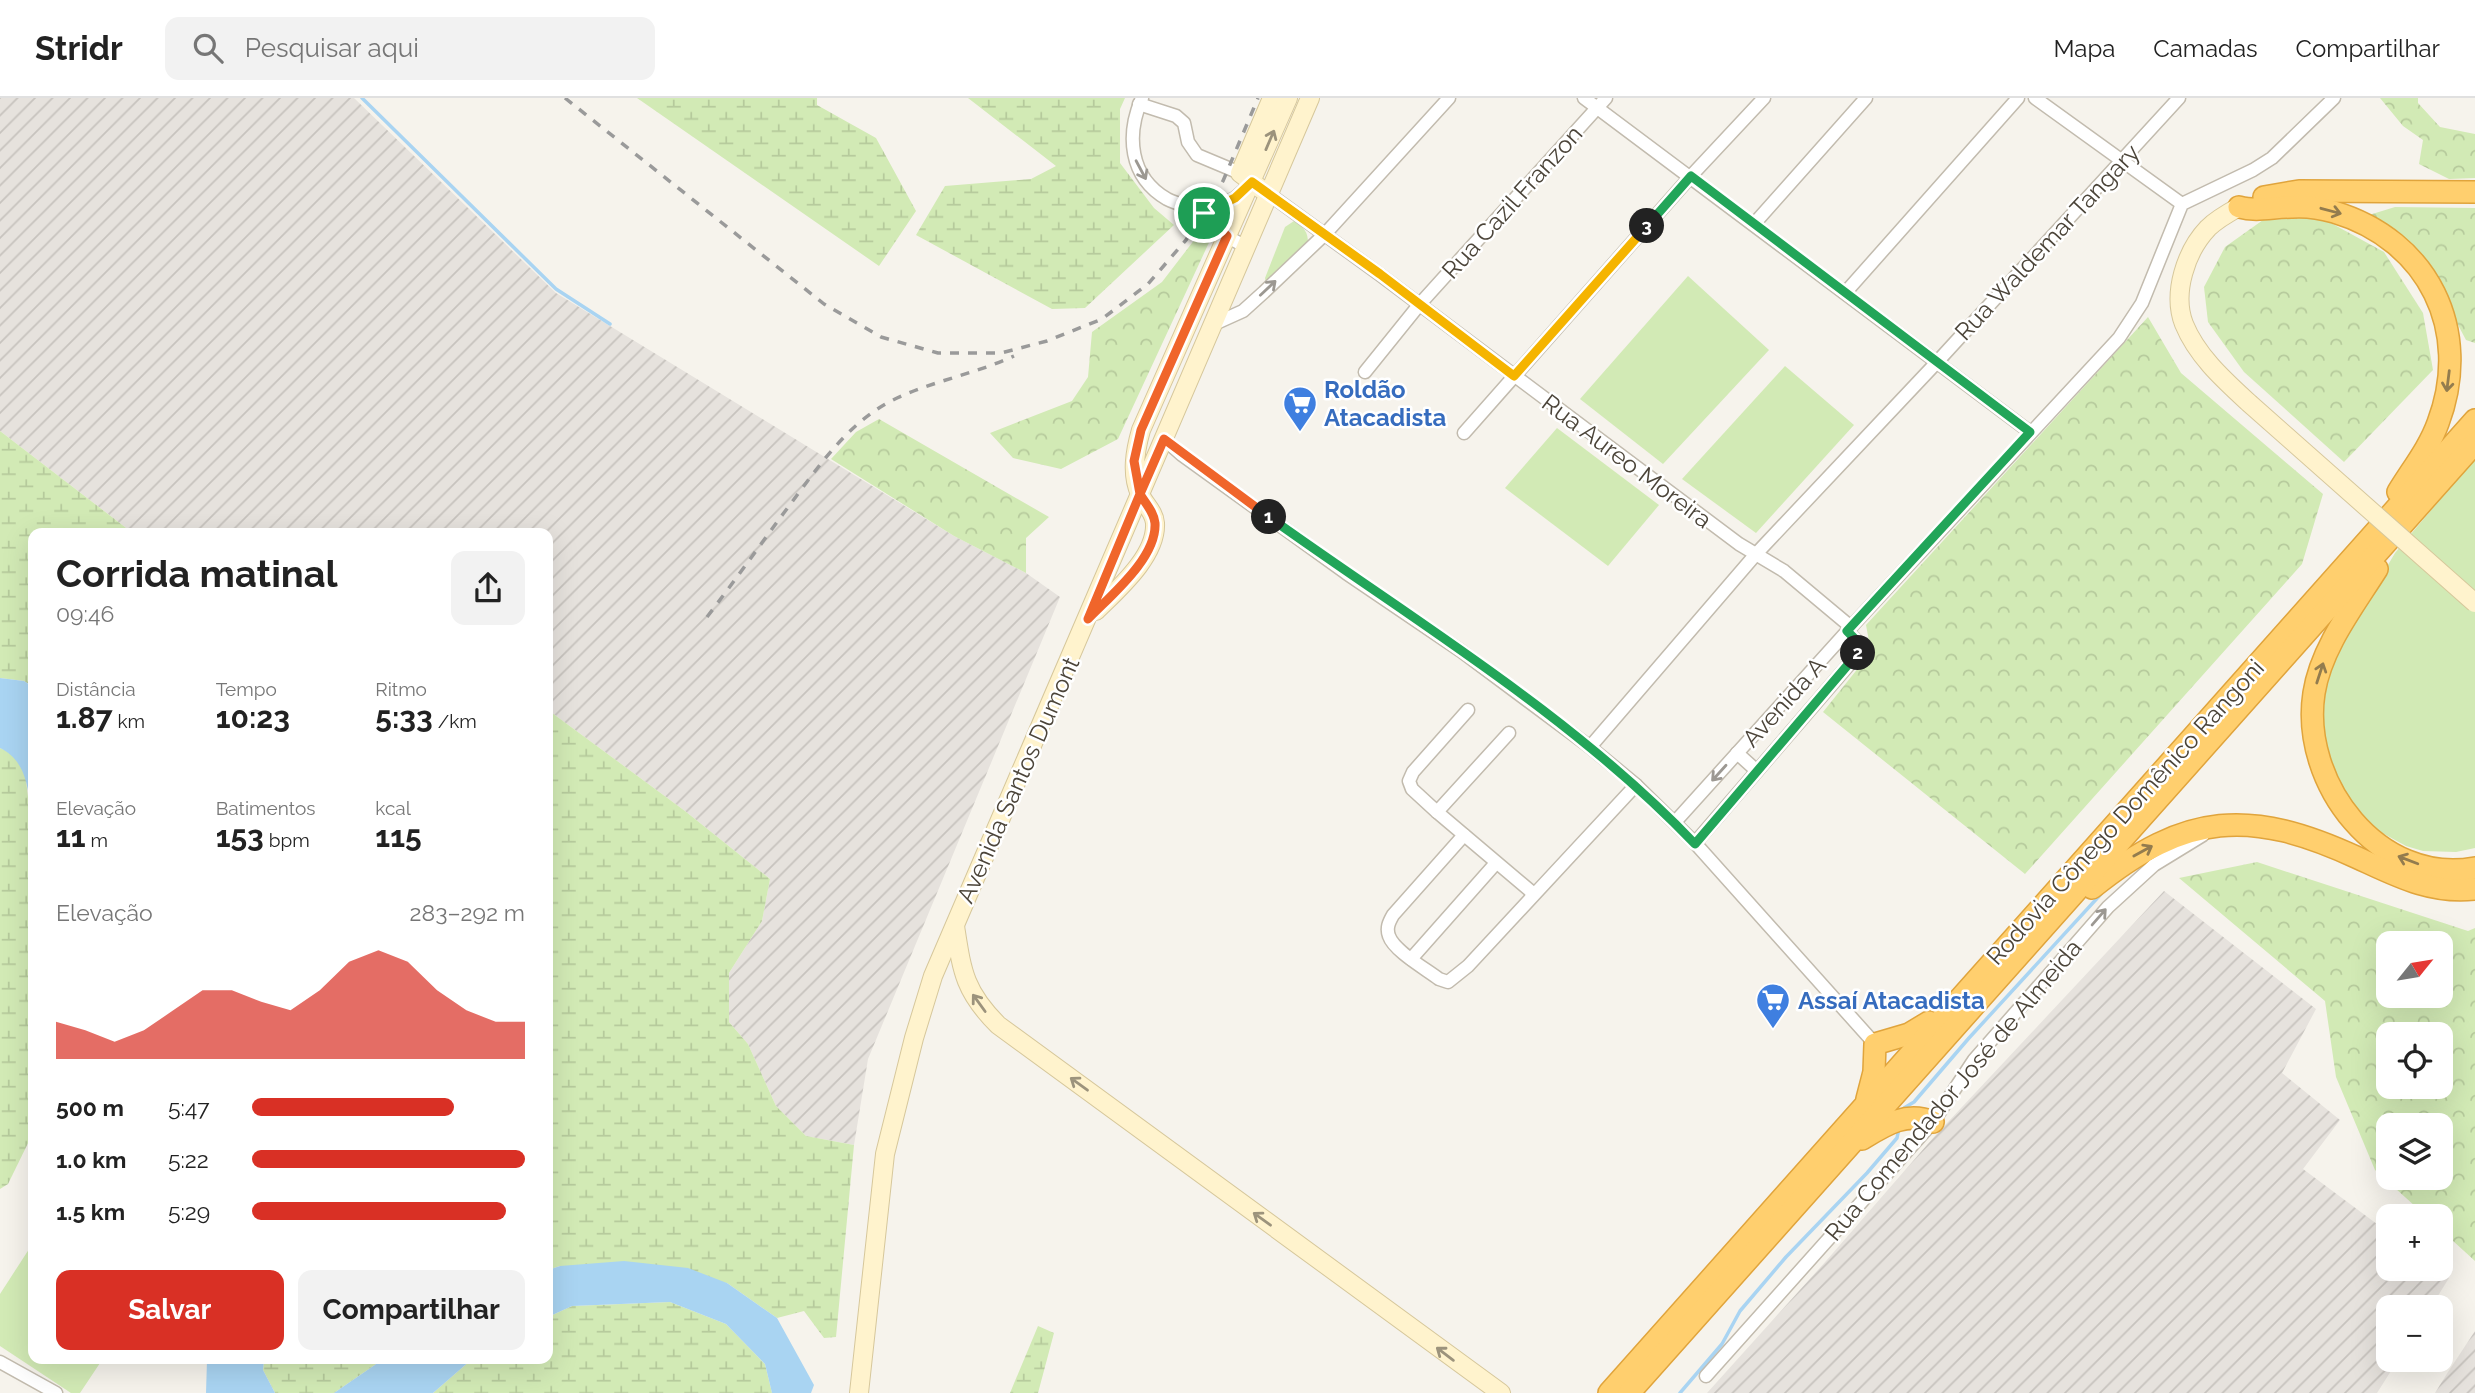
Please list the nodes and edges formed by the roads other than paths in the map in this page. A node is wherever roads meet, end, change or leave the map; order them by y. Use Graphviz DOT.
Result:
graph roads {
  1 [pos="1272,98"];
  2 [pos="1288,98"];
  3 [pos="1310,98"];
  4 [pos="1449,98"];
  5 [pos="1584,98"];
  6 [pos="1764,98"];
  7 [pos="1866,98"];
  8 [pos="2018,98"];
  9 [pos="2035,98"];
  10 [pos="2179,98"];
  11 [pos="2334,98"];
  12 [pos="1140,101"];
  13 [pos="1602,103"];
  14 [pos="2123,160"];
  15 [pos="1691,176"];
  16 [pos="1246,178"];
  17 [pos="2475,192"];
  18 [pos="1269,194"];
  19 [pos="2182,204"];
  20 [pos="2239,206"];
  21 [pos="1204,213"];
  22 [pos="1754,224"];
  23 [pos="1325,234"];
  24 [pos="1227,236"];
  25 [pos="1246,247"];
  26 [pos="1845,293"];
  27 [pos="1419,305"];
  28 [pos="1212,326"];
  29 [pos="1938,361"];
  30 [pos="1365,372"];
  31 [pos="1514,376"];
  32 [pos="2475,420"];
  33 [pos="2030,432"];
  34 [pos="1464,433"];
  35 [pos="1164,439"];
  36 [pos="2475,443"];
  37 [pos="1140,494"];
  38 [pos="2402,514"];
  39 [pos="1756,554"];
  40 [pos="2475,603"];
  41 [pos="1088,619"];
  42 [pos="1849,629"];
  43 [pos="1780,706"];
  44 [pos="1468,709"];
  45 [pos="1799,722"];
  46 [pos="1509,733"];
  47 [pos="1590,747"];
  48 [pos="1737,753"];
  49 [pos="1757,771"];
  50 [pos="1636,785"];
  51 [pos="1437,812"];
  52 [pos="1675,822"];
  53 [pos="2218,825"];
  54 [pos="1464,835"];
  55 [pos="1695,844"];
  56 [pos="1496,863"];
  57 [pos="2475,868"];
  58 [pos="2475,889"];
  59 [pos="1534,894"];
  60 [pos="2048,921"];
  61 [pos="955,926"];
  62 [pos="1411,959"];
  63 [pos="1952,1006"];
  64 [pos="1875,1044"];
  65 [pos="1865,1104"];
  66 [pos="1933,1122"];
  67 [pos="1845,1149"];
  68 [pos="0,1362"];
  69 [pos="1706,1376"];
  70 [pos="56,1393"];
  71 [pos="859,1393"];
  72 [pos="1501,1393"];
  73 [pos="1609,1393"];
  74 [pos="1629,1393"];
  1 -- 16 [label="main road"];
  16 -- 2 [label="main road, one-way"];
  3 -- 18 [label="main road, Avenida Santos Dumont"];
  4 -- 23 [label="street"];
  5 -- 13 [label="street"];
  6 -- 15 [label="street"];
  7 -- 22 [label="street"];
  8 -- 26 [label="street"];
  9 -- 14 [label="street"];
  10 -- 14 [label="street, Rua Waldemar Tangary"];
  11 -- 19 [label="street"];
  12 -- 16 [label="street"];
  12 -- 21 [label="street, one-way"];
  13 -- 15 [label="street"];
  13 -- 27 [label="street, Rua Cazil Franzon"];
  14 -- 19 [label="street"];
  14 -- 29 [label="street, Rua Waldemar Tangary"];
  15 -- 22 [label="street"];
  15 -- 31 [label="street"];
  16 -- 18 [label="main road"];
  16 -- 21 [label="street"];
  16 -- 24 [label="main road"];
  17 -- 20 [label="highway"];
  18 -- 23 [label="street, Rua Aureo Moreira"];
  18 -- 25 [label="main road, Avenida Santos Dumont"];
  19 -- 33 [label="street"];
  20 -- 38 [label="highway, one-way"];
  20 -- 40 [label="main road, bridge"];
  21 -- 24 [label="street"];
  22 -- 26 [label="street"];
  23 -- 27 [label="street, Rua Aureo Moreira"];
  28 -- 23 [label="street, one-way"];
  24 -- 25 [label="street"];
  24 -- 37 [label="main road"];
  25 -- 28 [label="main road, Avenida Santos Dumont"];
  26 -- 29 [label="street"];
  27 -- 30 [label="street, Rua Cazil Franzon"];
  27 -- 31 [label="street, Rua Aureo Moreira"];
  28 -- 35 [label="main road, Avenida Santos Dumont"];
  29 -- 33 [label="street"];
  29 -- 39 [label="street, Rua Waldemar Tangary"];
  31 -- 34 [label="street"];
  31 -- 39 [label="street, Rua Aureo Moreira"];
  32 -- 38 [label="highway, Rodovia Cônego Domênico Rangoni"];
  33 -- 42 [label="street"];
  35 -- 37 [label="main road, Avenida Santos Dumont"];
  35 -- 47 [label="street"];
  36 -- 38 [label="highway, Rodovia Cônego Domênico Rangoni"];
  37 -- 41 [label="main road, Avenida Santos Dumont"];
  37 -- 41 [label="main road"];
  57 -- 38 [label="highway, one-way"];
  38 -- 60 [label="highway, Rodovia Cônego Domênico Rangoni"];
  38 -- 63 [label="highway, Rodovia Cônego Domênico Rangoni"];
  39 -- 42 [label="street, Rua Aureo Moreira"];
  39 -- 47 [label="street, Rua Waldemar Tangary"];
  41 -- 61 [label="main road, Avenida Santos Dumont"];
  42 -- 43 [label="street, Avenida A"];
  42 -- 45 [label="street, Avenida A"];
  43 -- 45 [label="street"];
  43 -- 48 [label="street, Avenida A"];
  44 -- 51 [label="street"];
  45 -- 49 [label="street, Avenida A"];
  46 -- 51 [label="street"];
  47 -- 50 [label="street"];
  48 -- 49 [label="street"];
  48 -- 52 [label="street, Avenida A, one-way"];
  49 -- 55 [label="street, Avenida A"];
  50 -- 52 [label="street"];
  50 -- 59 [label="street"];
  51 -- 54 [label="street"];
  52 -- 55 [label="street"];
  53 -- 58 [label="highway"];
  60 -- 53 [label="highway, one-way"];
  66 -- 53 [label="street, Rua Comendador José de Almeida, one-way"];
  54 -- 56 [label="street"];
  54 -- 62 [label="street"];
  55 -- 64 [label="street"];
  56 -- 59 [label="street"];
  56 -- 62 [label="street"];
  59 -- 62 [label="street"];
  60 -- 67 [label="highway, Rodovia Cônego Domênico Rangoni"];
  61 -- 71 [label="main road, Avenida Santos Dumont"];
  72 -- 61 [label="main road, one-way"];
  63 -- 64 [label="highway"];
  63 -- 65 [label="highway, Rodovia Cônego Domênico Rangoni"];
  64 -- 65 [label="highway"];
  65 -- 73 [label="highway, Rodovia Cônego Domênico Rangoni"];
  66 -- 67 [label="highway"];
  66 -- 69 [label="street, Rua Comendador José de Almeida"];
  67 -- 74 [label="highway, Rodovia Cônego Domênico Rangoni"];
  68 -- 70 [label="street"];
}
